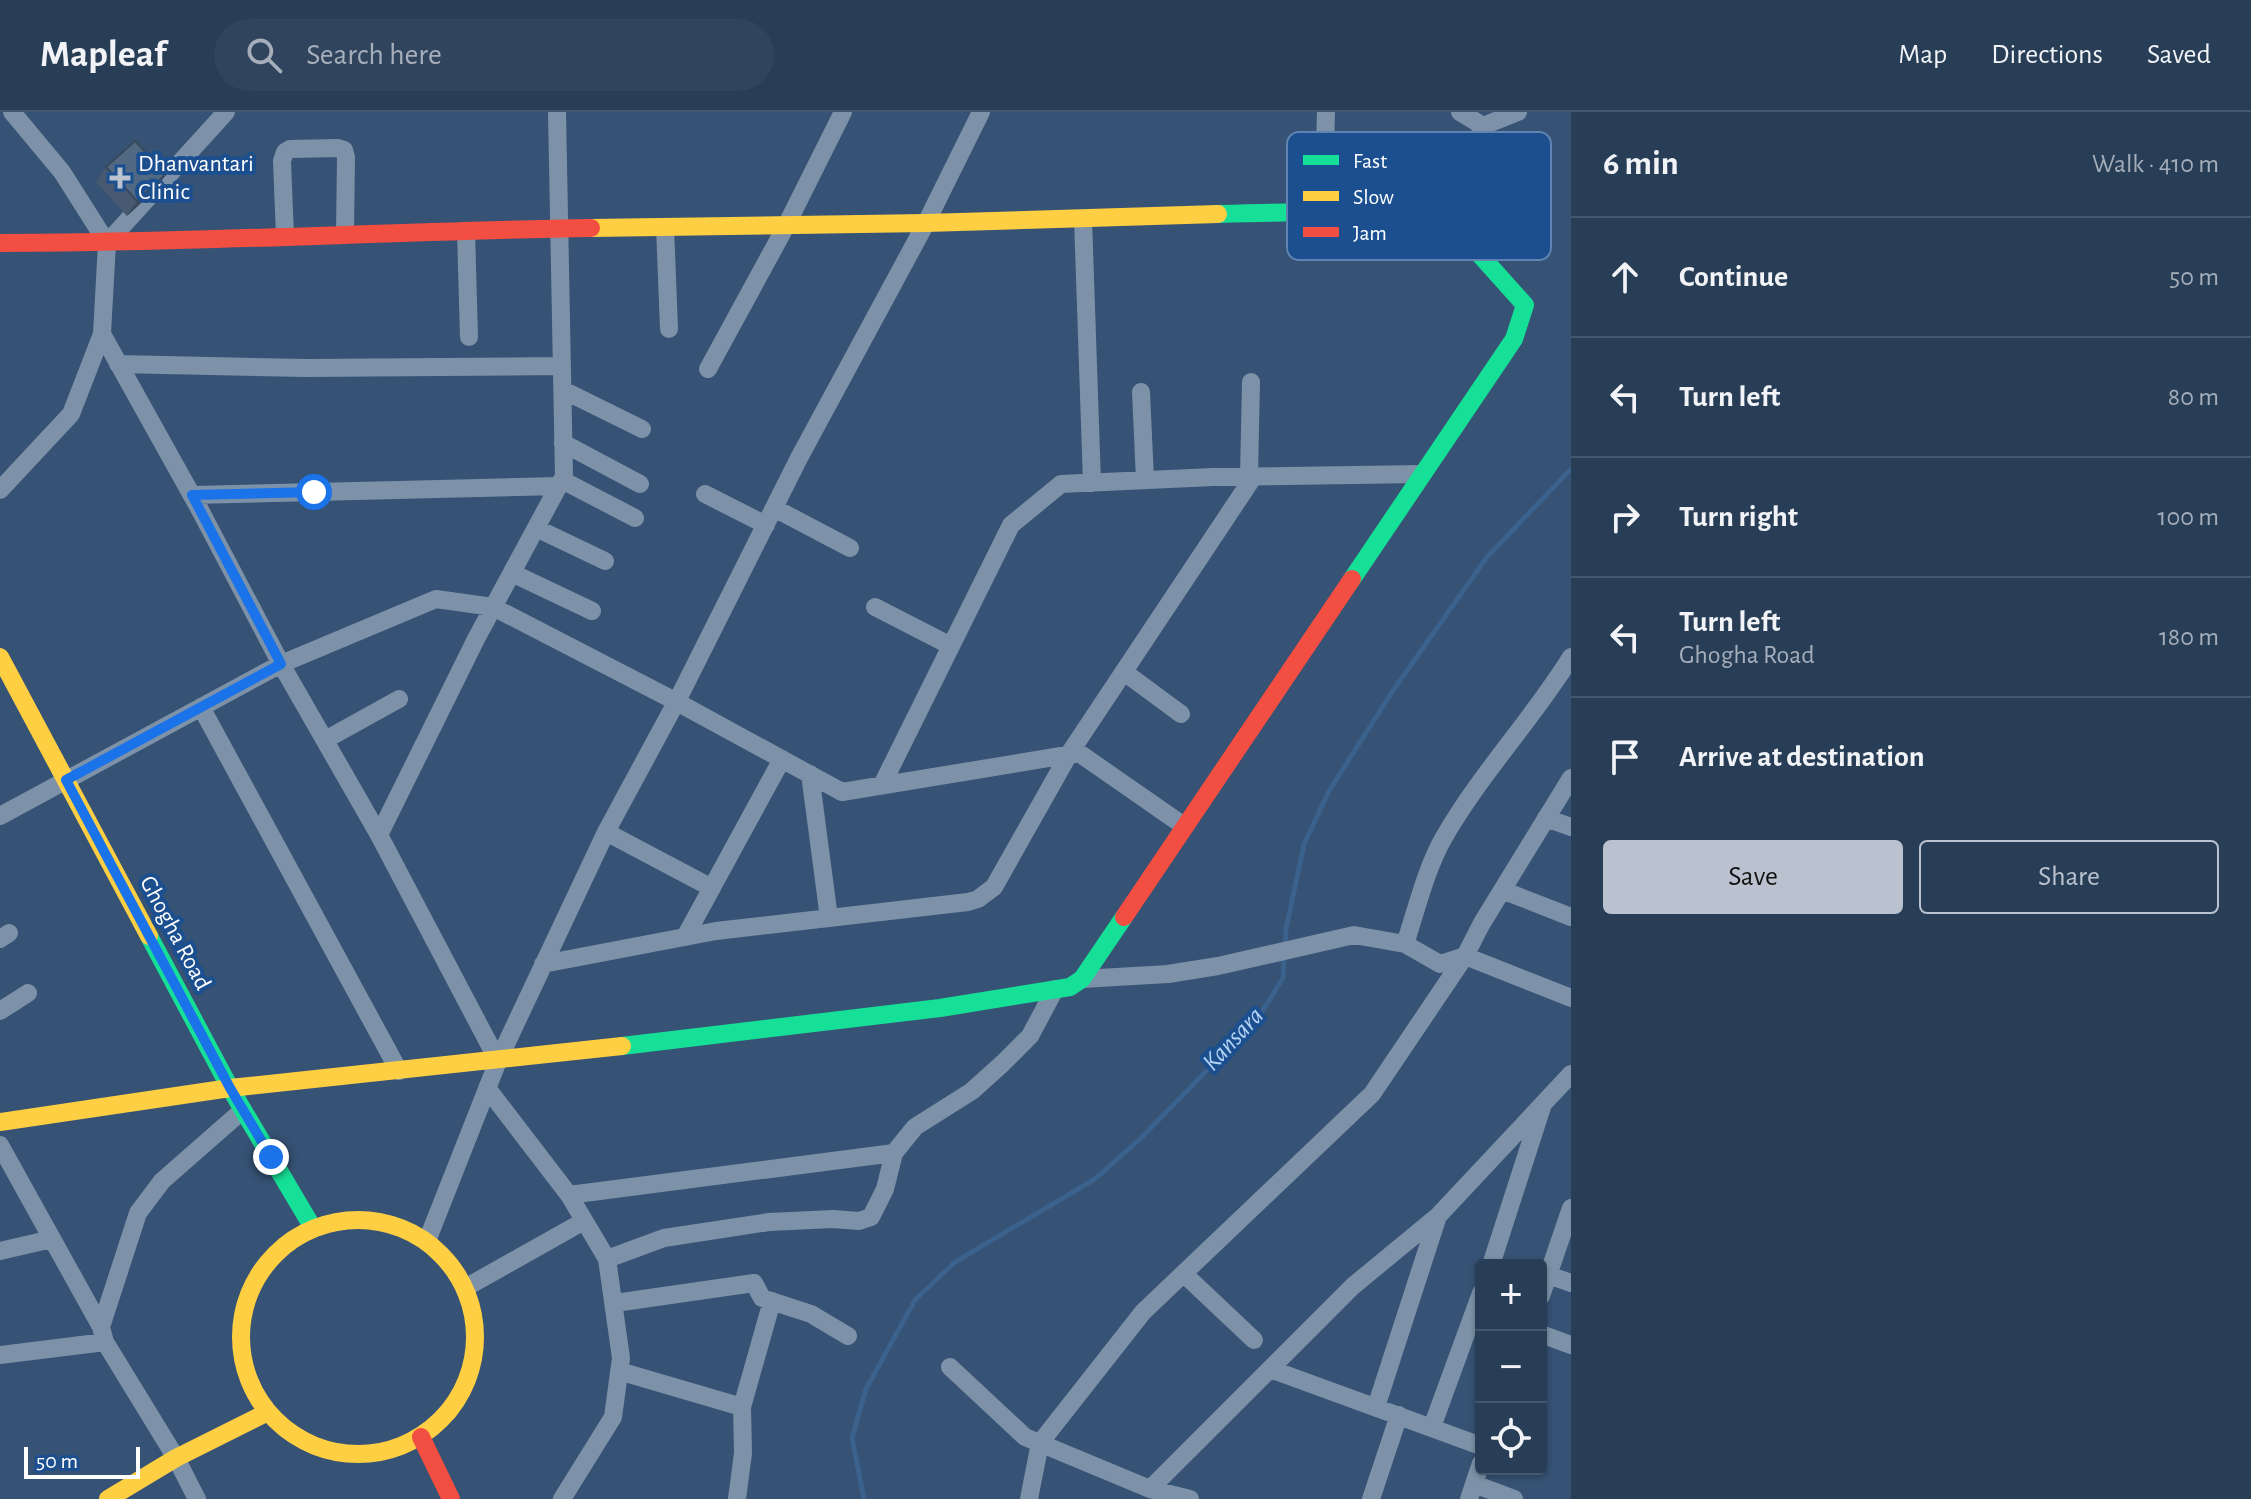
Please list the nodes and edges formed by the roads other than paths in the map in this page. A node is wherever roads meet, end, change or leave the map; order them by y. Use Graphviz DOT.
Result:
graph roads {
  1 [pos="12,112"];
  2 [pos="226,112"];
  3 [pos="557,112"];
  4 [pos="843,112"];
  5 [pos="981,112"];
  6 [pos="1326,112"];
  7 [pos="1460,112"];
  8 [pos="1518,112"];
  9 [pos="1483,126"];
  10 [pos="1325,132"];
  11 [pos="1481,132"];
  12 [pos="1287,212"];
  13 [pos="1083,219"];
  14 [pos="926,223"];
  15 [pos="786,226"];
  16 [pos="665,227"];
  17 [pos="560,229"];
  18 [pos="466,231"];
  19 [pos="345,234"];
  20 [pos="285,236"];
  21 [pos="0,243"];
  22 [pos="107,243"];
  23 [pos="1484,260"];
  24 [pos="669,329"];
  25 [pos="102,334"];
  26 [pos="469,337"];
  27 [pos="118,364"];
  28 [pos="562,366"];
  29 [pos="708,369"];
  30 [pos="1251,382"];
  31 [pos="563,390"];
  32 [pos="1141,392"];
  33 [pos="642,429"];
  34 [pos="563,443"];
  35 [pos="1422,474"];
  36 [pos="1252,476"];
  37 [pos="1145,480"];
  38 [pos="560,483"];
  39 [pos="1092,483"];
  40 [pos="640,484"];
  41 [pos="0,490"];
  42 [pos="705,494"];
  43 [pos="192,495"];
  44 [pos="770,516"];
  45 [pos="635,518"];
  46 [pos="536,528"];
  47 [pos="850,548"];
  48 [pos="605,561"];
  49 [pos="512,573"];
  50 [pos="493,607"];
  51 [pos="875,607"];
  52 [pos="592,611"];
  53 [pos="951,646"];
  54 [pos="0,657"];
  55 [pos="1571,657"];
  56 [pos="281,664"];
  57 [pos="1124,672"];
  58 [pos="399,699"];
  59 [pos="677,702"];
  60 [pos="201,707"];
  61 [pos="1181,714"];
  62 [pos="325,740"];
  63 [pos="1069,754"];
  64 [pos="782,759"];
  65 [pos="810,774"];
  66 [pos="1571,778"];
  67 [pos="66,780"];
  68 [pos="882,785"];
  69 [pos="0,816"];
  70 [pos="1546,818"];
  71 [pos="1184,826"];
  72 [pos="1571,827"];
  73 [pos="606,832"];
  74 [pos="379,835"];
  75 [pos="712,888"];
  76 [pos="1502,890"];
  77 [pos="1571,917"];
  78 [pos="829,918"];
  79 [pos="685,937"];
  80 [pos="1405,944"];
  81 [pos="1465,956"];
  82 [pos="543,964"];
  83 [pos="1082,979"];
  84 [pos="1055,989"];
  85 [pos="28,993"];
  86 [pos="1571,998"];
  87 [pos="0,1011"];
  88 [pos="498,1061"];
  89 [pos="399,1071"];
  90 [pos="1571,1074"];
  91 [pos="230,1088"];
  92 [pos="487,1088"];
  93 [pos="1544,1101"];
  94 [pos="243,1110"];
  95 [pos="0,1122"];
  96 [pos="0,1145"];
  97 [pos="894,1153"];
  98 [pos="569,1195"];
  99 [pos="1571,1208"];
  100 [pos="1438,1216"];
  101 [pos="584,1221"];
  102 [pos="313,1228"];
  103 [pos="52,1239"];
  104 [pos="427,1241"];
  105 [pos="1566,1241"];
  106 [pos="0,1251"];
  107 [pos="607,1259"];
  108 [pos="1493,1259"];
  109 [pos="1184,1274"];
  110 [pos="1548,1275"];
  111 [pos="1547,1278"];
  112 [pos="1571,1283"];
  113 [pos="465,1288"];
  114 [pos="772,1301"];
  115 [pos="615,1303"];
  116 [pos="1475,1309"];
  117 [pos="103,1335"];
  118 [pos="848,1336"];
  119 [pos="1547,1336"];
  120 [pos="1254,1340"];
  121 [pos="1571,1345"];
  122 [pos="0,1355"];
  123 [pos="950,1367"];
  124 [pos="1270,1369"];
  125 [pos="619,1371"];
  126 [pos="742,1407"];
  127 [pos="1376,1407"];
  128 [pos="268,1412"];
  129 [pos="1399,1415"];
  130 [pos="1432,1427"];
  131 [pos="421,1437"];
  132 [pos="1040,1443"];
  133 [pos="1475,1444"];
  134 [pos="176,1458"];
  135 [pos="1472,1491"];
  136 [pos="1156,1493"];
  137 [pos="108,1499"];
  138 [pos="197,1499"];
  139 [pos="451,1499"];
  140 [pos="562,1499"];
  141 [pos="737,1499"];
  142 [pos="1029,1499"];
  143 [pos="1190,1499"];
  144 [pos="1371,1499"];
  145 [pos="1514,1499"];
  1 -- 22 [label="street"];
  2 -- 22 [label="street"];
  3 -- 17 [label="street"];
  4 -- 15 [label="street"];
  5 -- 14 [label="street"];
  6 -- 10 [label="street"];
  7 -- 9 [label="street"];
  8 -- 9 [label="street"];
  9 -- 11 [label="street"];
  12 -- 13 [label="street"];
  13 -- 14 [label="street"];
  13 -- 39 [label="street"];
  14 -- 15 [label="street"];
  14 -- 44 [label="street"];
  15 -- 16 [label="street"];
  15 -- 29 [label="street"];
  16 -- 17 [label="street"];
  16 -- 24 [label="street"];
  17 -- 18 [label="street"];
  17 -- 28 [label="street"];
  18 -- 19 [label="street"];
  18 -- 26 [label="street"];
  19 -- 20 [label="street"];
  19 -- 20 [label="street"];
  20 -- 22 [label="street"];
  21 -- 22 [label="street"];
  22 -- 25 [label="street"];
  23 -- 35 [label="street"];
  25 -- 27 [label="street"];
  25 -- 41 [label="street"];
  27 -- 28 [label="street"];
  27 -- 43 [label="street"];
  28 -- 31 [label="street"];
  30 -- 36 [label="street"];
  31 -- 33 [label="street"];
  31 -- 34 [label="street"];
  32 -- 37 [label="street"];
  34 -- 38 [label="street"];
  34 -- 40 [label="street"];
  35 -- 36 [label="street"];
  35 -- 71 [label="street"];
  36 -- 37 [label="street"];
  36 -- 57 [label="street"];
  37 -- 39 [label="street"];
  38 -- 43 [label="street"];
  38 -- 45 [label="street"];
  38 -- 46 [label="street"];
  39 -- 53 [label="street"];
  42 -- 44 [label="street"];
  43 -- 56 [label="street"];
  44 -- 47 [label="street"];
  44 -- 59 [label="street"];
  46 -- 48 [label="street"];
  46 -- 49 [label="street"];
  49 -- 50 [label="street"];
  49 -- 52 [label="street"];
  50 -- 56 [label="street"];
  50 -- 59 [label="street"];
  50 -- 74 [label="street"];
  51 -- 53 [label="street"];
  53 -- 68 [label="street"];
  54 -- 67 [label="street, Ghogha Road"];
  55 -- 80 [label="street"];
  56 -- 60 [label="street"];
  56 -- 62 [label="street"];
  57 -- 61 [label="street"];
  57 -- 63 [label="street"];
  58 -- 62 [label="street"];
  59 -- 64 [label="street"];
  59 -- 73 [label="street"];
  60 -- 67 [label="street"];
  60 -- 89 [label="street"];
  62 -- 74 [label="street"];
  63 -- 68 [label="street"];
  63 -- 71 [label="street"];
  63 -- 78 [label="street"];
  64 -- 65 [label="street"];
  64 -- 75 [label="street"];
  65 -- 68 [label="street"];
  65 -- 78 [label="street"];
  66 -- 70 [label="street"];
  67 -- 69 [label="street"];
  67 -- 91 [label="street, Ghogha Road"];
  70 -- 72 [label="street"];
  70 -- 76 [label="street"];
  71 -- 83 [label="street"];
  73 -- 75 [label="street"];
  73 -- 82 [label="street"];
  74 -- 88 [label="street"];
  75 -- 79 [label="street"];
  76 -- 77 [label="street"];
  76 -- 81 [label="street"];
  78 -- 79 [label="street"];
  79 -- 82 [label="street"];
  80 -- 81 [label="street"];
  80 -- 83 [label="street"];
  81 -- 86 [label="street"];
  81 -- 109 [label="street"];
  82 -- 88 [label="street"];
  83 -- 84 [label="street"];
  84 -- 88 [label="street"];
  84 -- 97 [label="street"];
  85 -- 87 [label="street"];
  88 -- 89 [label="street"];
  88 -- 92 [label="street"];
  89 -- 91 [label="street"];
  90 -- 93 [label="street"];
  91 -- 94 [label="street, Ghogha Road"];
  91 -- 95 [label="street"];
  92 -- 98 [label="street"];
  92 -- 104 [label="street"];
  93 -- 100 [label="street"];
  93 -- 108 [label="street"];
  94 -- 102 [label="street, Ghogha Road"];
  94 -- 117 [label="street"];
  96 -- 103 [label="street"];
  97 -- 98 [label="street"];
  97 -- 107 [label="street"];
  98 -- 101 [label="street"];
  99 -- 105 [label="street"];
  100 -- 124 [label="street"];
  100 -- 127 [label="street"];
  101 -- 107 [label="street"];
  101 -- 113 [label="street"];
  102 -- 104 [label="street"];
  102 -- 128 [label="street"];
  103 -- 106 [label="street"];
  103 -- 117 [label="street"];
  104 -- 113 [label="street"];
  105 -- 110 [label="street"];
  107 -- 115 [label="street"];
  109 -- 120 [label="street"];
  109 -- 132 [label="street"];
  110 -- 111 [label="street"];
  110 -- 112 [label="street"];
  113 -- 131 [label="street"];
  114 -- 115 [label="street"];
  114 -- 118 [label="street"];
  114 -- 126 [label="street"];
  115 -- 125 [label="street"];
  116 -- 130 [label="street"];
  117 -- 122 [label="street"];
  117 -- 134 [label="street"];
  119 -- 121 [label="street"];
  123 -- 132 [label="street"];
  124 -- 127 [label="street"];
  124 -- 136 [label="street"];
  125 -- 126 [label="street"];
  125 -- 140 [label="street"];
  126 -- 141 [label="street"];
  127 -- 129 [label="street"];
  128 -- 131 [label="street"];
  128 -- 134 [label="street"];
  129 -- 130 [label="street"];
  129 -- 144 [label="street"];
  130 -- 133 [label="street"];
  131 -- 139 [label="street"];
  132 -- 136 [label="street"];
  132 -- 142 [label="street"];
  134 -- 137 [label="street"];
  134 -- 138 [label="street"];
  135 -- 145 [label="street"];
  136 -- 143 [label="street"];
}
